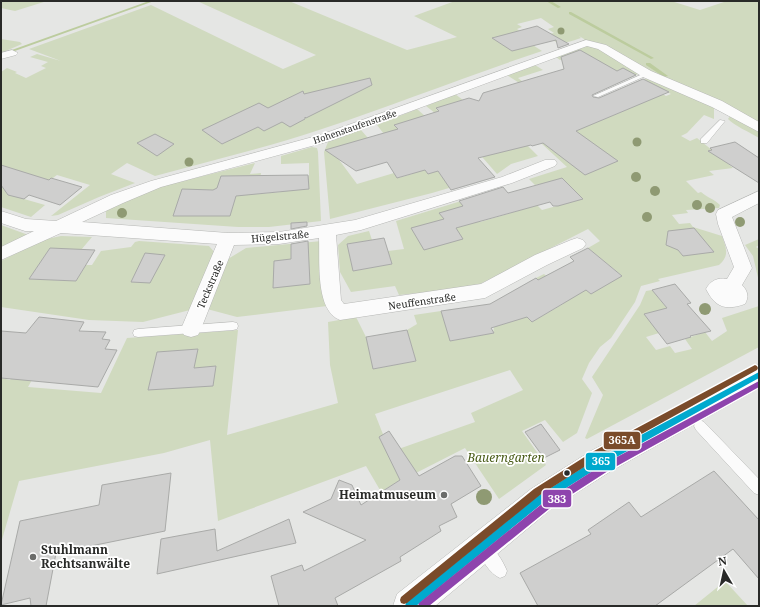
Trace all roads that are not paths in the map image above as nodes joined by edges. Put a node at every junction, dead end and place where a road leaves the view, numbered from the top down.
1 (12, 53) dead end
2 (1, 56) edge
3 (648, 74) junction
4 (596, 96) dead end
5 (723, 114) junction
6 (759, 128) edge
7 (704, 141) dead end
8 (759, 143) edge
9 (550, 163) dead end
10 (759, 196) edge
11 (1, 217) edge
12 (57, 227) junction
13 (327, 231) junction
14 (228, 239) junction
15 (577, 244) dead end
16 (1, 254) edge
17 (731, 287) dead end
18 (233, 326) dead end
19 (191, 329) junction
20 (138, 333) dead end
21 (759, 375) edge
22 (700, 426) dead end
23 (759, 488) edge
24 (409, 606) edge

1 - 2 street
3 - 4 lane
3 - 5 street, Hohenstaufenstraße
3 - 12 street, Hohenstaufenstraße
5 - 6 street, Hohenstaufenstraße
5 - 7 lane
5 - 8 street
9 - 13 street, Hügelstraße
10 - 17 street
11 - 12 street, Hügelstraße
12 - 14 street, Hügelstraße
12 - 16 street, Hohenstaufenstraße
13 - 14 street, Hügelstraße
13 - 15 street, Neuffenstraße
14 - 19 street, Teckstraße
18 - 19 lane
19 - 20 lane
21 - 24 street
22 - 23 lane

